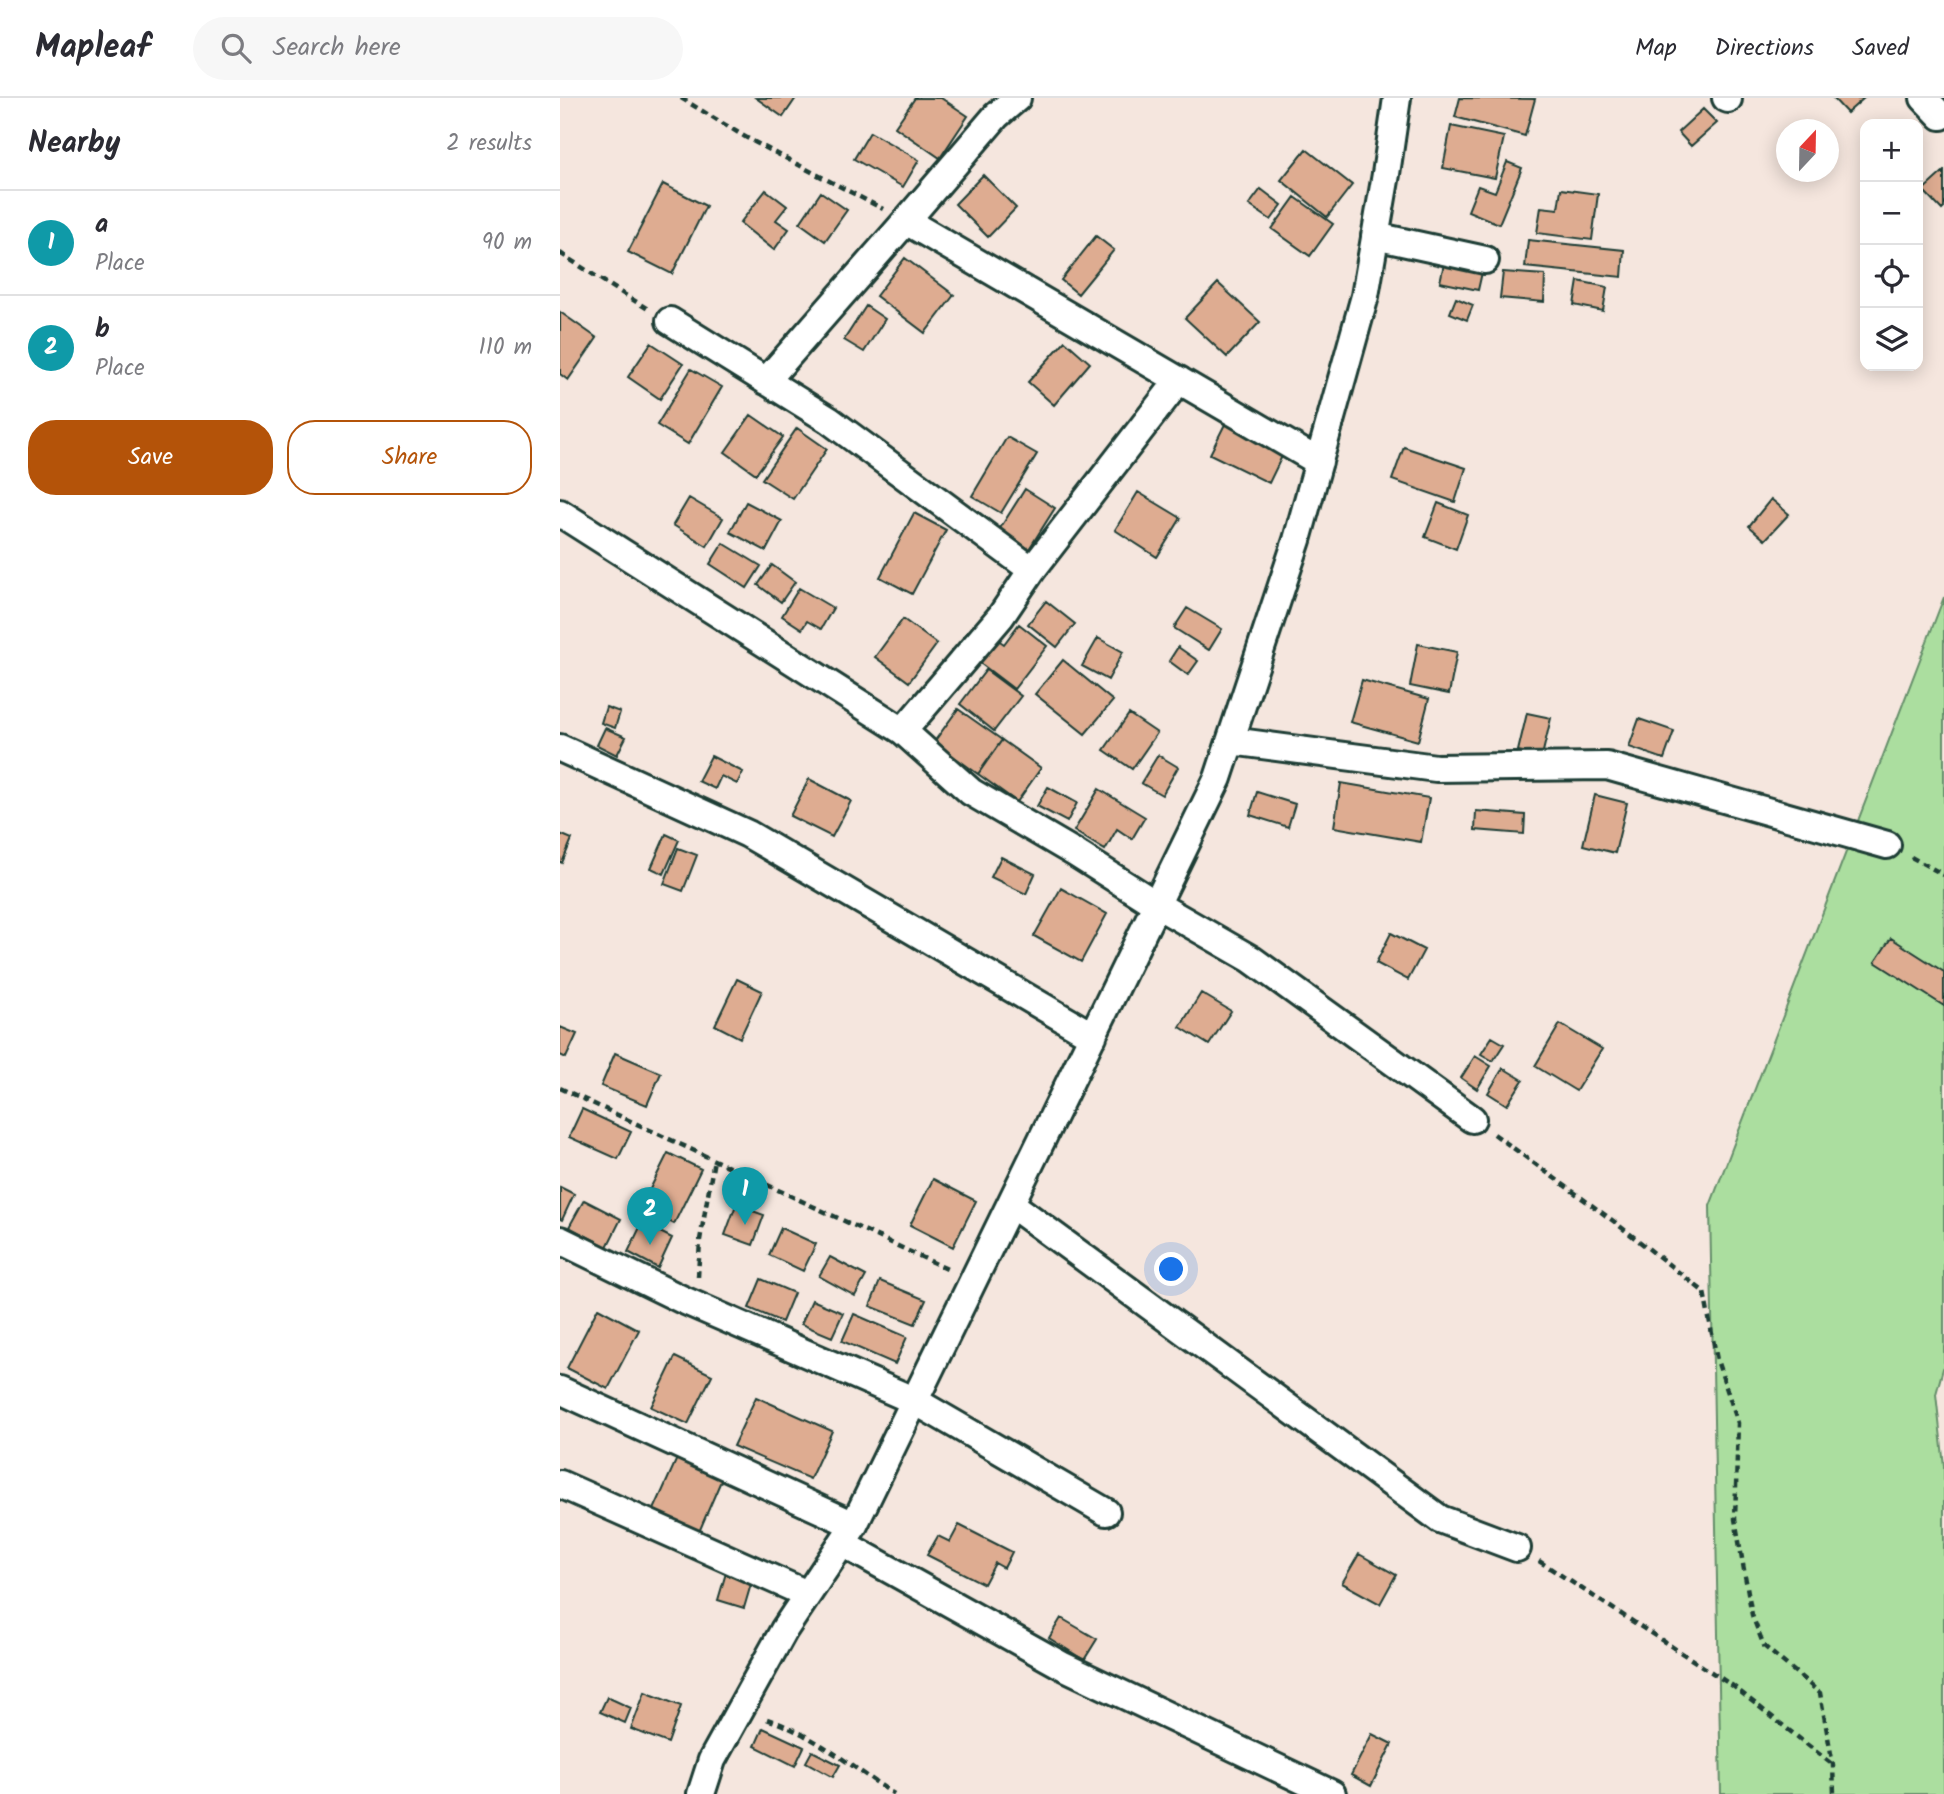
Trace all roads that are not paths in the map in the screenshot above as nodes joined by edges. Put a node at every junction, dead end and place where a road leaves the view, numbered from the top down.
1 (1017, 98) edge
2 (1397, 98) edge
3 (906, 221) junction
4 (1375, 236) junction
5 (1485, 260) dead end
6 (670, 321) road end
7 (1179, 380) junction
8 (766, 381) junction
9 (1319, 461) junction
10 (560, 513) edge
11 (1032, 570) junction
12 (903, 731) junction
13 (1231, 741) junction
14 (560, 748) edge
15 (1888, 845) road end
16 (1157, 905) junction
17 (1093, 1036) junction
18 (1472, 1119) road end
19 (1011, 1204) junction
20 (560, 1240) edge
21 (560, 1390) edge
22 (915, 1401) junction
23 (560, 1484) edge
24 (1106, 1512) dead end
25 (848, 1534) junction
26 (1517, 1548) road end
27 (807, 1594) junction
28 (701, 1794) edge
29 (1332, 1794) edge

1 - 3 street
2 - 4 street
3 - 7 street
3 - 8 street
4 - 5 street
4 - 9 street
6 - 8 street
7 - 9 street
7 - 11 street
8 - 11 street
9 - 13 street
10 - 12 street
11 - 12 street
12 - 16 street
13 - 15 street
13 - 16 street
14 - 17 street
16 - 17 street
16 - 18 street
17 - 19 street
19 - 22 street
19 - 26 street
20 - 22 street
21 - 25 street
22 - 24 street
22 - 25 street
23 - 27 street
25 - 27 street
25 - 29 street
27 - 28 street

